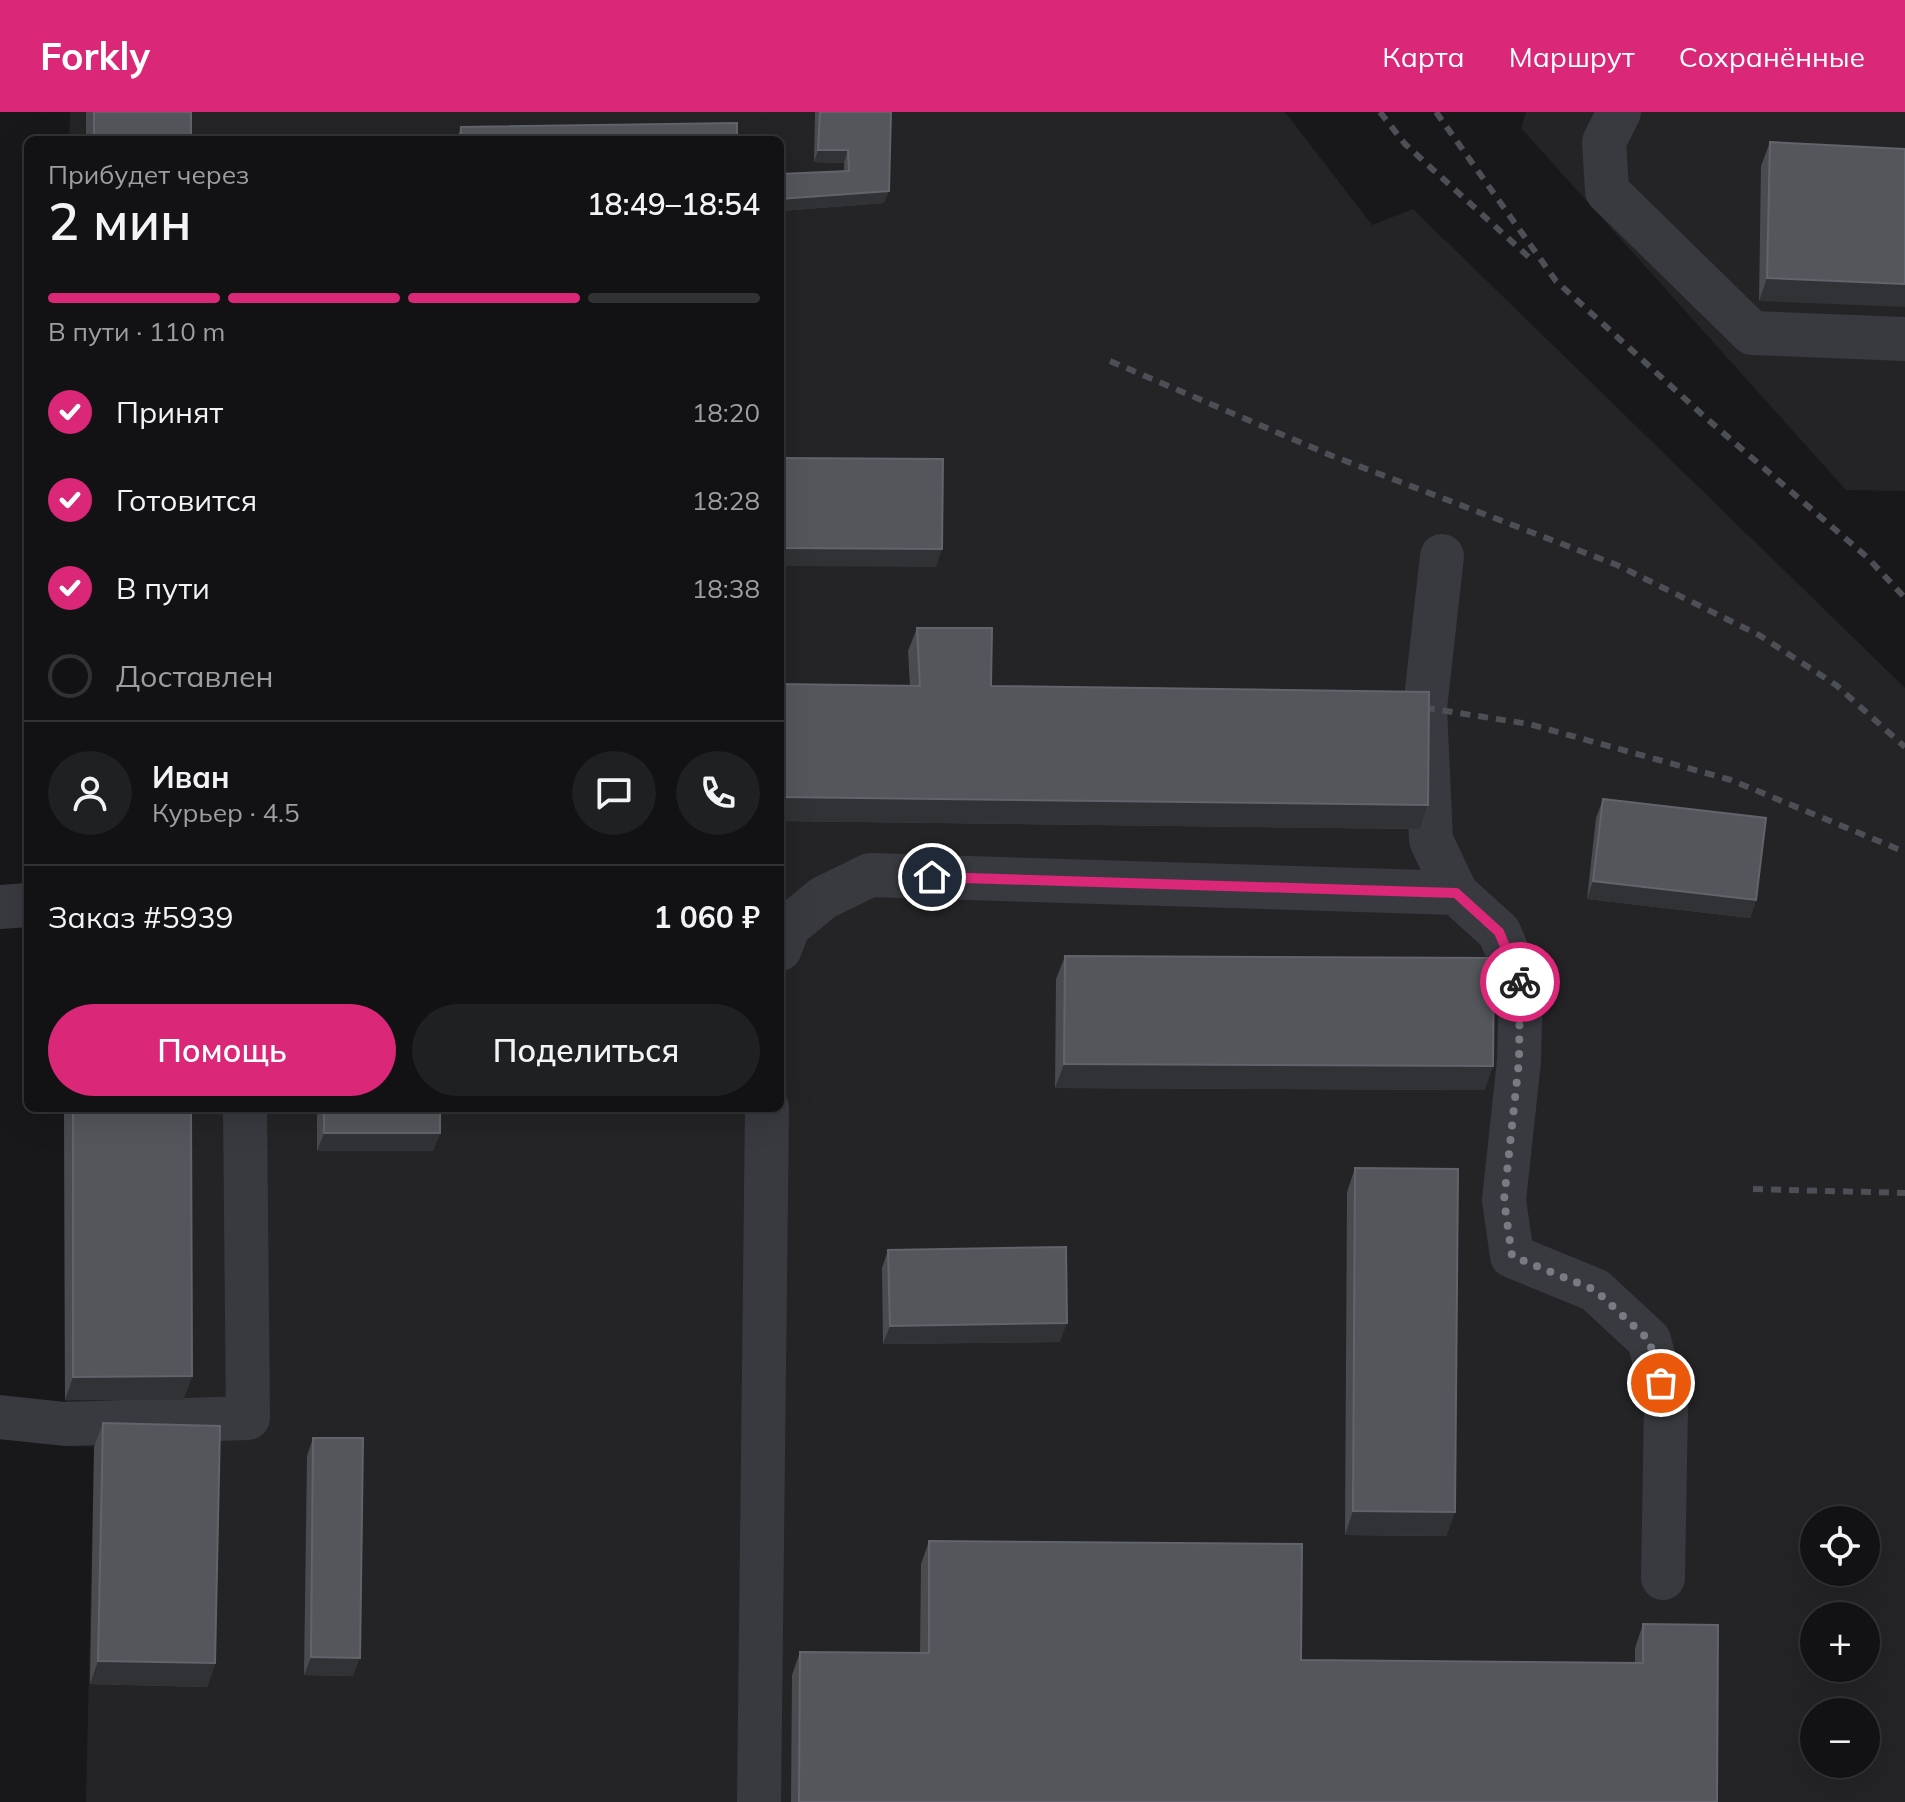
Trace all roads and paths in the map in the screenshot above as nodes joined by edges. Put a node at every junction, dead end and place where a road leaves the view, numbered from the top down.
1 (1619, 112) edge
2 (1905, 339) edge
3 (1442, 556) dead end
4 (1456, 893) junction
5 (24, 905) edge
6 (0, 907) edge
7 (784, 938) edge
8 (245, 1112) edge
9 (767, 1112) edge
10 (0, 1417) edge
11 (1663, 1578) dead end
12 (759, 1802) edge

1 - 2 lane
3 - 4 lane
4 - 7 lane
4 - 11 lane
5 - 6 lane
8 - 10 lane
9 - 12 lane

